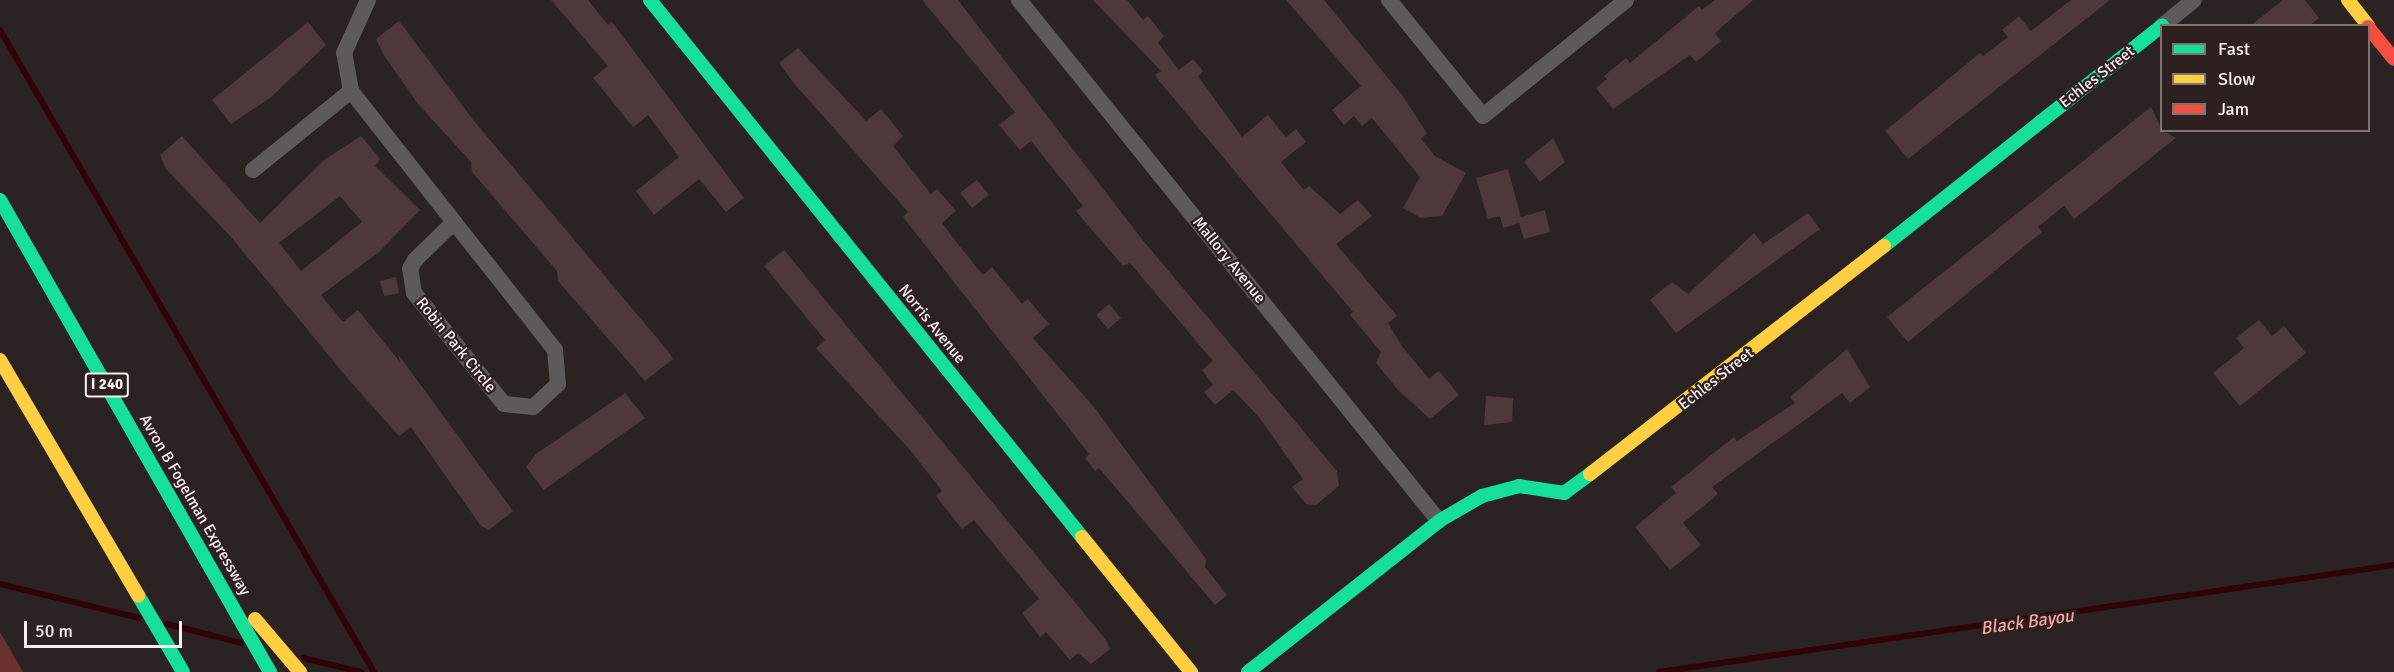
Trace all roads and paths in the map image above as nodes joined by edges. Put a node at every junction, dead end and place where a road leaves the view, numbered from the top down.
1 (368, 0) edge
2 (650, 0) edge
3 (1019, 0) edge
4 (1389, 0) edge
5 (1626, 0) edge
6 (2194, 0) edge
7 (2348, 0) edge
8 (2164, 24) edge
9 (2366, 24) edge
10 (2160, 28) edge
11 (2370, 29) edge
12 (2394, 59) edge
13 (351, 91) junction
14 (253, 170) dead end
15 (0, 200) edge
16 (454, 222) junction
17 (0, 360) edge
18 (1439, 521) junction
19 (214, 571) junction
20 (1190, 671) edge
21 (183, 672) edge
22 (270, 672) edge
23 (300, 672) edge
24 (1248, 672) edge

1 - 13 street, Robin Park Circle
2 - 20 main road, Norris Avenue
3 - 18 street, Mallory Avenue
4 - 5 street
6 - 8 street, Echles Street
7 - 9 main road
10 - 18 main road, Echles Street
11 - 12 main road
13 - 14 street
13 - 16 street, Robin Park Circle
15 - 19 main road, Avron B Fogelman Expressway / I 240
16 - 16 street, Robin Park Circle
17 - 21 main road
18 - 24 main road, Echles Street
19 - 22 main road, Avron B Fogelman Expressway / I 240
19 - 23 main road

